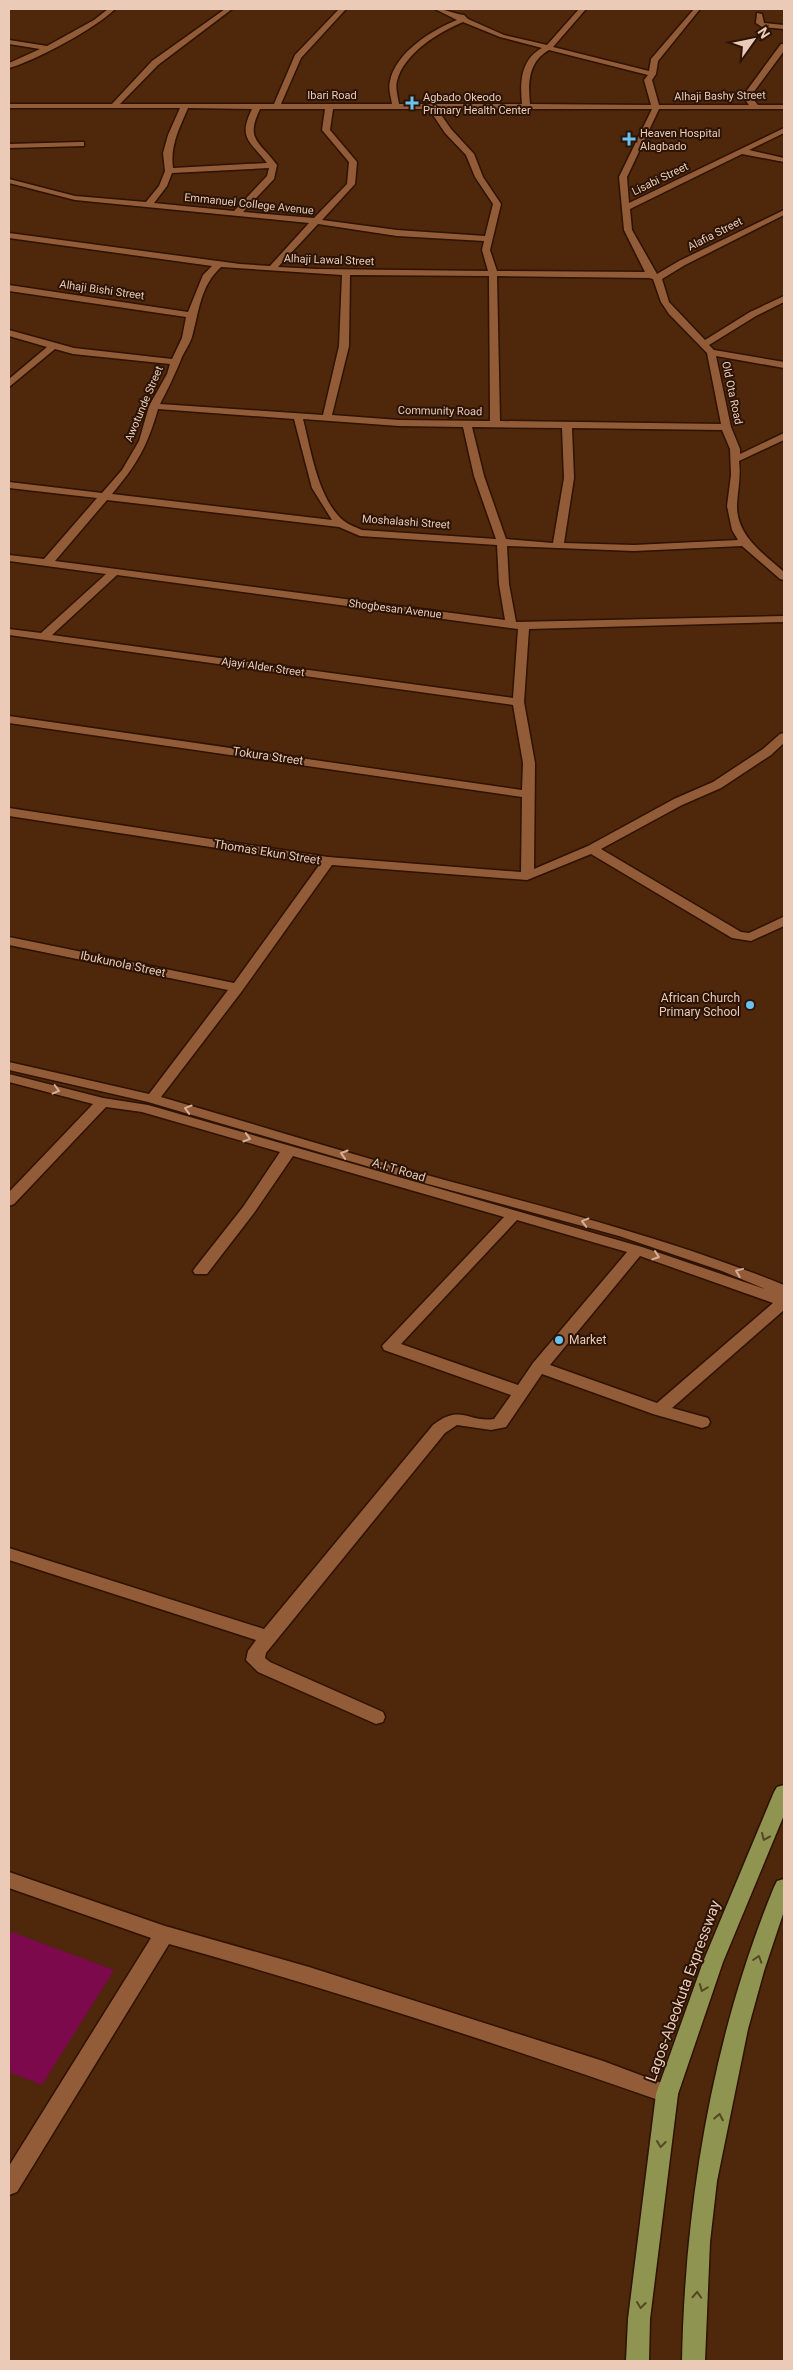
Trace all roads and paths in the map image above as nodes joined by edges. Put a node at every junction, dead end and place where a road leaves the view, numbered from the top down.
1 (112, 9) edge
2 (229, 9) edge
3 (343, 9) edge
4 (438, 9) edge
5 (457, 9) edge
6 (583, 9) edge
7 (697, 9) edge
8 (759, 14) dead end
9 (465, 19) junction
10 (784, 27) edge
11 (9, 42) edge
12 (784, 46) edge
13 (549, 47) junction
14 (48, 48) junction
15 (9, 66) edge
16 (652, 74) junction
17 (114, 106) junction
18 (185, 106) junction
19 (329, 106) junction
20 (396, 106) junction
21 (432, 106) junction
22 (526, 106) junction
23 (258, 107) junction
24 (276, 107) junction
25 (756, 107) junction
26 (784, 107) edge
27 (656, 108) junction
28 (9, 109) edge
29 (784, 130) edge
30 (81, 144) dead end
31 (9, 146) edge
32 (740, 151) junction
33 (784, 160) edge
34 (273, 165) junction
35 (169, 171) junction
36 (9, 181) edge
37 (149, 204) junction
38 (626, 208) junction
39 (784, 212) edge
40 (236, 214) junction
41 (774, 217) junction
42 (784, 219) edge
43 (314, 221) junction
44 (9, 235) edge
45 (488, 239) junction
46 (219, 264) junction
47 (272, 269) junction
48 (346, 273) junction
49 (493, 273) junction
50 (654, 276) junction
51 (9, 288) edge
52 (784, 299) edge
53 (192, 315) junction
54 (9, 333) edge
55 (53, 346) junction
56 (708, 348) junction
57 (784, 357) edge
58 (175, 362) junction
59 (774, 362) junction
60 (784, 365) edge
61 (9, 384) edge
62 (154, 406) junction
63 (298, 418) junction
64 (327, 418) junction
65 (467, 424) junction
66 (495, 424) junction
67 (567, 426) junction
68 (726, 426) junction
69 (784, 436) edge
70 (734, 460) junction
71 (9, 485) edge
72 (104, 498) junction
73 (341, 524) junction
74 (502, 542) junction
75 (744, 543) junction
76 (558, 546) junction
77 (9, 558) edge
78 (47, 562) junction
79 (113, 573) junction
80 (784, 577) edge
81 (784, 619) edge
82 (511, 623) junction
83 (524, 626) junction
84 (9, 632) edge
85 (44, 636) junction
86 (518, 702) junction
87 (9, 720) edge
88 (784, 737) edge
89 (528, 794) junction
90 (9, 812) edge
91 (592, 850) junction
92 (328, 861) junction
93 (527, 876) junction
94 (783, 921) edge
95 (9, 941) edge
96 (237, 988) junction
97 (9, 1066) edge
98 (9, 1078) edge
99 (152, 1099) junction
100 (103, 1102) junction
101 (226, 1126) junction
102 (289, 1150) junction
103 (9, 1201) edge
104 (514, 1215) junction
105 (636, 1250) junction
106 (201, 1271) dead end
107 (784, 1291) edge
108 (784, 1302) edge
109 (539, 1367) junction
110 (520, 1392) junction
111 (659, 1410) junction
112 (702, 1422) dead end
113 (9, 1554) edge
114 (267, 1637) junction
115 (376, 1717) dead end
116 (784, 1792) edge
117 (9, 1880) edge
118 (784, 1888) edge
119 (164, 1934) junction
120 (667, 2094) junction
121 (9, 2185) edge
122 (637, 2361) edge
123 (694, 2361) edge

1 - 14 street
2 - 17 street
3 - 24 street
4 - 9 street
5 - 9 street
6 - 13 street
7 - 16 street
8 - 10 street
9 - 13 street
9 - 20 street
11 - 14 street
12 - 25 street
13 - 16 street
13 - 22 street
14 - 15 street
16 - 27 street
17 - 18 street, Ibari Road
17 - 28 street, Ibari Road
18 - 23 street, Ibari Road
18 - 35 street
19 - 20 street, Ibari Road
19 - 24 street, Ibari Road
19 - 43 street
20 - 21 street, Ibari Road
21 - 22 street, Ibari Road
21 - 45 street
22 - 27 street, Ibari Road
23 - 24 street, Ibari Road
23 - 34 street
25 - 26 street, Alhaji Bashy Street
25 - 27 street, Alhaji Bashy Street
27 - 38 street
29 - 32 street, Lisabi Street
30 - 31 street
32 - 33 street
32 - 38 street, Lisabi Street
34 - 35 street
34 - 40 street
35 - 37 street
36 - 37 street, Emmanuel College Avenue
37 - 40 street, Emmanuel College Avenue
38 - 50 street
39 - 41 street, Alafia Street
40 - 43 street, Emmanuel College Avenue
41 - 42 street
41 - 50 street, Alafia Street
43 - 45 street, Emmanuel College Avenue
43 - 47 street
44 - 46 street, Alhaji Lawal Street
45 - 49 street
46 - 47 street, Alhaji Lawal Street
46 - 53 street, Awotunde Street
47 - 48 street, Alhaji Lawal Street
48 - 49 street, Alhaji Lawal Street
48 - 64 street
49 - 50 street, Alhaji Lawal Street
49 - 66 street
50 - 56 street
51 - 53 street, Alhaji Bishi Street
52 - 56 street
53 - 58 street, Awotunde Street
54 - 55 street
55 - 58 street
55 - 61 street
56 - 59 street
56 - 68 street, Old Ota Road
57 - 59 street
58 - 62 street, Awotunde Street
59 - 60 street
62 - 63 street, Community Road
62 - 72 street, Awotunde Street
63 - 64 street, Community Road
63 - 73 street
64 - 65 street, Community Road
65 - 66 street, Community Road
65 - 74 street
66 - 67 street, Community Road
67 - 68 street, Community Road
67 - 76 street
68 - 70 street, Old Ota Road
69 - 70 street
70 - 75 street, Old Ota Road
71 - 72 street, Moshalashi Street
72 - 73 street, Moshalashi Street
72 - 78 street, Awotunde Street
73 - 74 street, Moshalashi Street
74 - 76 street, Moshalashi Street
74 - 82 street
75 - 76 street, Moshalashi Street
75 - 80 street, Old Ota Road
77 - 78 street, Shogbesan Avenue
78 - 79 street, Shogbesan Avenue
79 - 82 street, Shogbesan Avenue
79 - 85 street
81 - 83 street, Shogbesan Avenue
82 - 83 street, Shogbesan Avenue
83 - 86 street
84 - 85 street, Ajayi Alder Street
85 - 86 street, Ajayi Alder Street
86 - 89 street
87 - 89 street, Tokura Street
88 - 91 street
89 - 93 street
90 - 92 street, Thomas Ekun Street
91 - 93 street
91 - 94 street
92 - 93 street, Thomas Ekun Street
92 - 96 street
95 - 96 street, Ibukunola Street
96 - 99 street
97 - 99 street, A.I.T Road
98 -> 100 street, A.I.T Road
101 -> 99 street, A.I.T Road
100 - 101 street, A.I.T Road
100 - 103 street
101 -> 102 street, A.I.T Road
107 -> 101 street, A.I.T Road
102 - 104 street, A.I.T Road
102 - 106 street
104 - 105 street, A.I.T Road
104 - 110 street
105 -> 108 street, A.I.T Road
105 - 109 street
108 - 111 street
109 - 110 street
109 - 111 street
110 - 114 street
111 - 112 street
113 - 114 street
114 - 115 street
116 -> 120 highway, Lagos-Abeokuta Expressway
117 - 119 street
123 -> 118 highway
119 - 120 street
119 - 121 street
120 -> 122 highway, Lagos-Abeokuta Expressway

